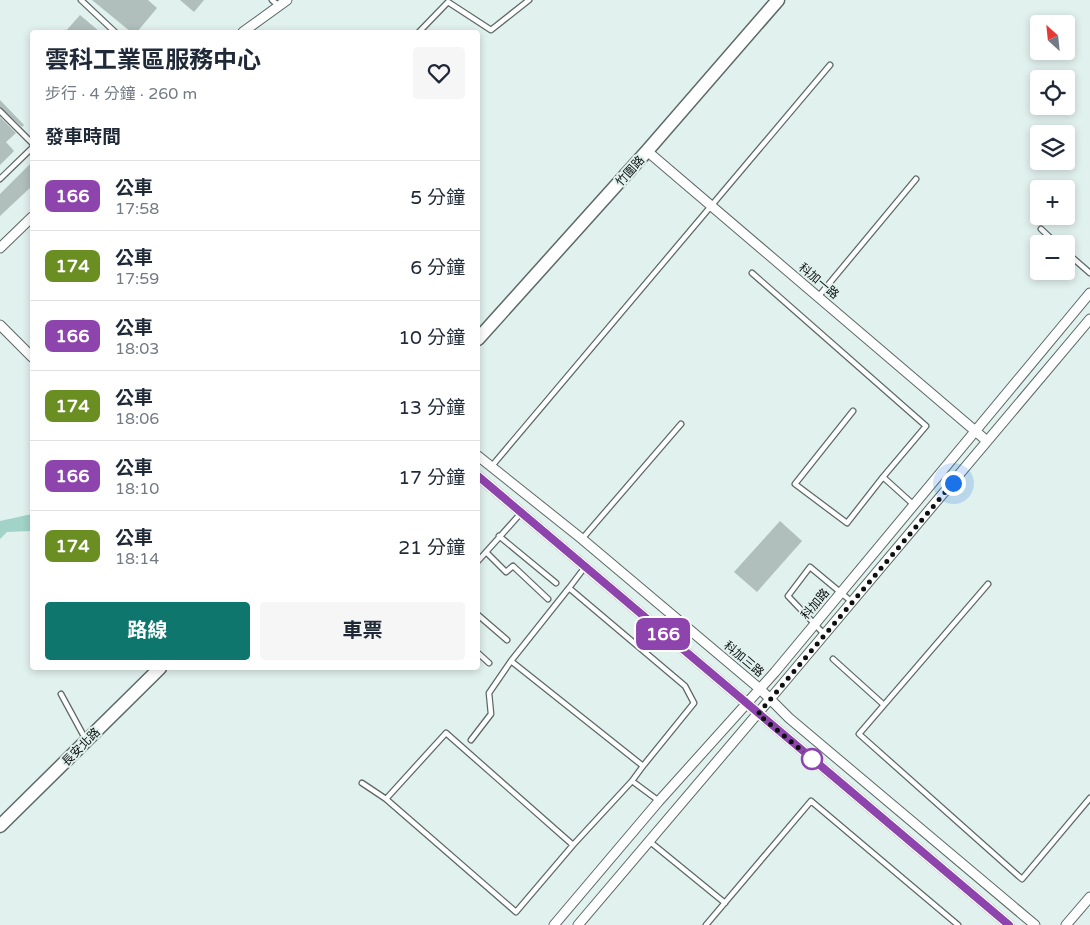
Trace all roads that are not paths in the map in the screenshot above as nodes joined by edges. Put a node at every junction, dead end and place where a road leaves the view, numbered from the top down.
1 (81, 0) edge
2 (287, 0) edge
3 (530, 0) edge
4 (778, 0) edge
5 (449, 1) edge
6 (276, 3) edge
7 (113, 30) edge
8 (245, 30) edge
9 (421, 30) edge
10 (830, 66) dead end
11 (0, 111) edge
12 (30, 141) edge
13 (30, 150) edge
14 (648, 152) junction
15 (0, 179) edge
16 (916, 180) dead end
17 (710, 206) junction
18 (30, 219) edge
19 (1042, 229) dead end
20 (1048, 235) edge
21 (0, 248) edge
22 (1075, 260) edge
23 (752, 273) dead end
24 (1090, 273) edge
25 (1090, 293) edge
26 (818, 297) junction
27 (1090, 319) edge
28 (0, 325) edge
29 (480, 336) edge
30 (30, 355) edge
31 (853, 410) dead end
32 (681, 424) dead end
33 (974, 430) junction
34 (987, 442) junction
35 (480, 458) edge
36 (491, 467) junction
37 (883, 477) junction
38 (480, 478) edge
39 (914, 505) junction
40 (520, 513) junction
41 (499, 536) junction
42 (582, 539) junction
43 (486, 552) junction
44 (480, 559) edge
45 (584, 567) junction
46 (556, 583) dead end
47 (988, 584) dead end
48 (569, 588) junction
49 (841, 593) junction
50 (548, 599) dead end
51 (852, 602) junction
52 (480, 617) edge
53 (815, 624) junction
54 (824, 634) junction
55 (507, 640) dead end
56 (480, 655) edge
57 (833, 659) dead end
58 (511, 661) junction
59 (489, 663) dead end
60 (158, 670) edge
61 (760, 689) junction
62 (62, 694) dead end
63 (770, 699) junction
64 (747, 704) junction
65 (884, 705) junction
66 (758, 714) junction
67 (471, 740) dead end
68 (86, 742) junction
69 (643, 766) junction
70 (632, 781) junction
71 (362, 783) dead end
72 (1090, 798) edge
73 (386, 799) junction
74 (659, 801) junction
75 (0, 826) edge
76 (649, 841) junction
77 (574, 844) junction
78 (1090, 897) edge
79 (725, 903) junction
80 (554, 925) edge
81 (578, 925) edge
82 (706, 925) edge
83 (958, 925) edge
84 (1009, 925) edge
85 (1035, 925) edge
86 (1066, 925) edge

1 - 7 lane
2 - 6 street
3 - 5 lane
4 - 14 street, 竹圍路
5 - 9 lane
6 - 8 street
10 - 17 lane
11 - 12 lane
13 - 15 lane
14 - 17 street, 科加一路
14 - 29 street, 竹圍路
16 - 26 lane
17 - 26 street, 科加一路
17 - 36 lane
18 - 21 street
19 - 20 lane
22 - 24 lane
23 - 37 lane
25 - 33 street, 科加路
26 - 33 street, 科加一路
27 - 34 street
28 - 30 street
31 - 37 lane
32 - 42 lane
33 - 34 street, 科加一路
33 - 39 street, 科加路
34 - 51 street
35 - 36 street, 科加三路
36 - 42 street, 科加三路
37 - 39 lane
38 - 40 street
39 - 49 street, 科加路
40 - 41 lane
40 - 45 street
41 - 43 lane
41 - 46 lane
42 - 61 street, 科加三路
43 - 44 lane
43 - 50 lane
45 - 48 lane
45 - 64 street
47 - 65 lane
48 - 58 lane
48 - 69 lane
49 - 51 lane
49 - 53 street, 科加路
49 - 53 lane
51 - 54 street
52 - 55 lane
53 - 54 lane
53 - 61 street, 科加路
54 - 63 street
56 - 59 lane
57 - 65 lane
58 - 67 lane
58 - 69 lane
60 - 68 street, 長安北路
61 - 63 street, 科加三路
61 - 64 street, 科加路
62 - 68 lane
63 - 66 street
63 - 85 street, 科加三路
64 - 66 street
64 - 74 street, 科加路
65 - 72 lane
66 - 76 street
66 - 84 street
68 - 75 street, 長安北路
69 - 70 lane
70 - 74 lane
70 - 77 lane
71 - 73 lane
73 - 77 lane
73 - 77 lane
74 - 80 street, 科加路
76 - 79 lane
76 - 81 street
78 - 86 street
79 - 82 lane
79 - 83 lane

